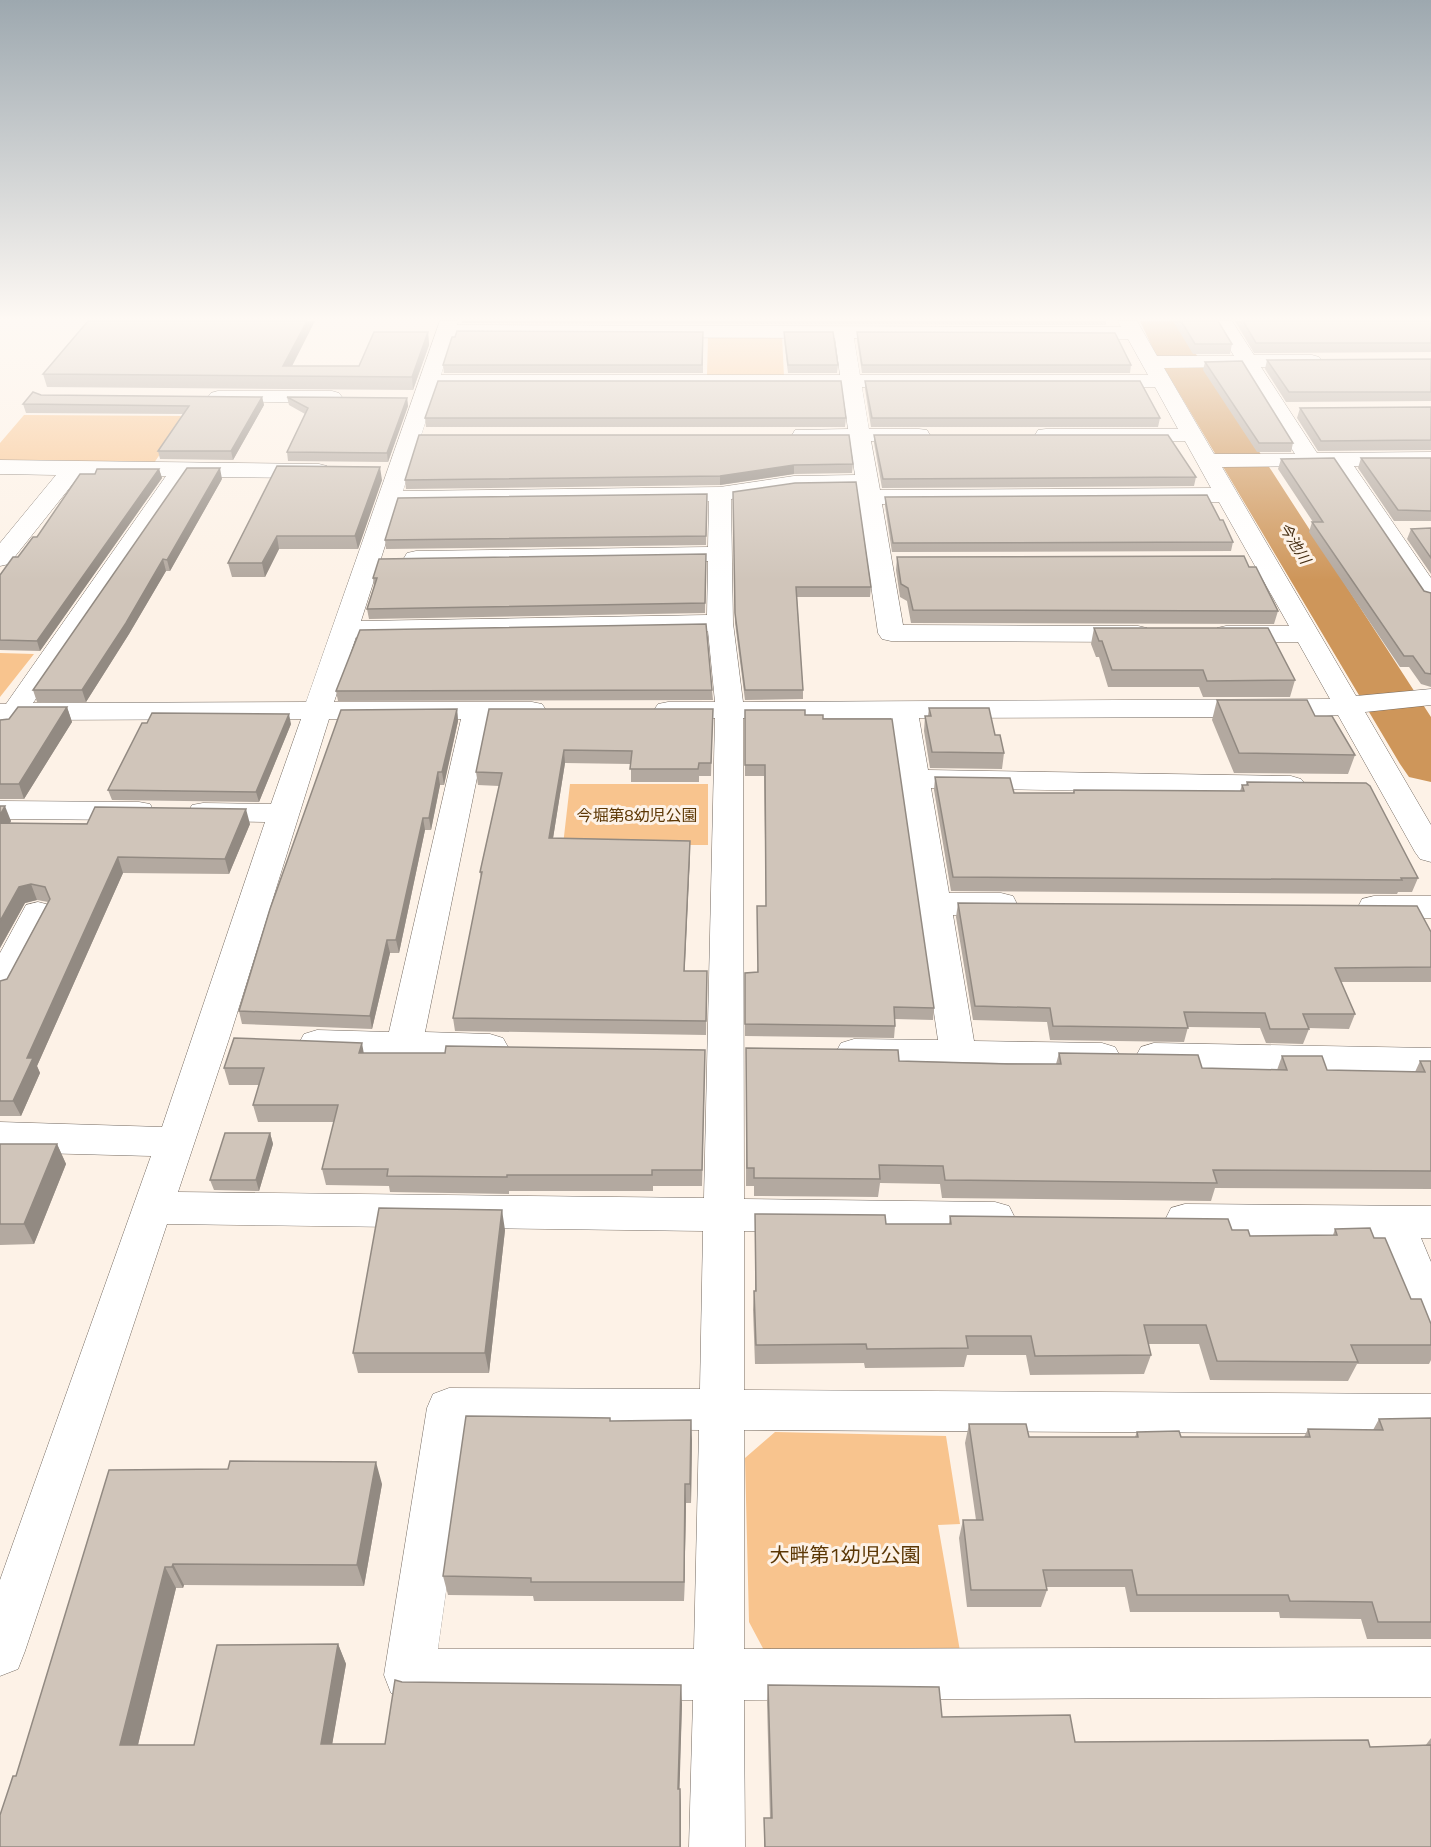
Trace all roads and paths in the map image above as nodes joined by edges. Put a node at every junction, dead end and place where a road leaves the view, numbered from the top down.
1 (420, 407) edge
2 (855, 407) edge
3 (1178, 407) edge
4 (1276, 407) edge
5 (1278, 410) junction
6 (1302, 410) edge
7 (788, 435) edge
8 (859, 435) junction
9 (943, 435) edge
10 (1027, 435) edge
11 (1191, 435) junction
12 (1431, 459) edge
13 (1310, 460) junction
14 (1339, 460) junction
15 (1206, 461) junction
16 (0, 467) edge
17 (73, 469) junction
18 (181, 471) junction
19 (340, 471) edge
20 (388, 480) junction
21 (868, 489) junction
22 (720, 494) junction
23 (1225, 495) junction
24 (720, 554) junction
25 (0, 558) edge
26 (369, 559) junction
27 (1233, 560) edge
28 (1263, 560) junction
29 (1431, 596) edge
30 (720, 623) junction
31 (345, 629) junction
32 (1159, 634) edge
33 (1206, 634) edge
34 (1305, 634) junction
35 (1420, 698) edge
36 (1356, 704) junction
37 (561, 710) edge
38 (645, 710) edge
39 (729, 710) junction
40 (904, 710) junction
41 (319, 711) junction
42 (477, 711) junction
43 (5, 719) edge
44 (915, 779) junction
45 (1320, 785) edge
46 (0, 810) edge
47 (283, 813) junction
48 (1431, 852) edge
49 (934, 904) junction
50 (1029, 905) edge
51 (1348, 906) edge
52 (1431, 907) edge
53 (38, 913) dead end
54 (0, 985) edge
55 (245, 1040) junction
56 (404, 1046) junction
57 (523, 1047) edge
58 (818, 1052) edge
59 (958, 1053) junction
60 (1431, 1060) edge
61 (0, 1137) edge
62 (175, 1142) junction
63 (151, 1208) junction
64 (724, 1215) junction
65 (1035, 1218) edge
66 (1155, 1219) edge
67 (1412, 1222) edge
68 (1431, 1312) edge
69 (722, 1410) junction
70 (1431, 1414) edge
71 (0, 1651) edge
72 (1431, 1672) edge
73 (719, 1674) junction
74 (717, 1847) edge

1 - 20 street
2 - 8 street
3 - 11 street
4 - 5 street
5 - 6 street
5 - 13 street
7 - 8 street
8 - 9 street
8 - 21 street
10 - 11 street
11 - 15 street
12 - 14 street
13 - 14 street
13 - 15 street
14 - 29 street
15 - 23 street
16 - 17 street
17 - 18 street
17 - 25 street
18 - 19 street
18 - 43 street
20 - 22 street
20 - 26 street
21 - 22 street
21 - 23 street
21 - 32 street
22 - 24 street
23 - 28 street
24 - 26 street
24 - 30 street
26 - 31 street
27 - 28 street
28 - 34 street
30 - 31 street
30 - 39 street
31 - 41 street
33 - 34 street
34 - 36 street
35 - 36 street
36 - 40 street
36 - 48 street
37 - 42 street
38 - 39 street
39 - 40 street
39 - 64 street
40 - 44 street
41 - 42 street
41 - 43 street
41 - 47 street
42 - 56 street
44 - 45 street
44 - 49 street
46 - 47 street
47 - 55 street
49 - 50 street
49 - 59 street
51 - 52 street
53 - 54 street
55 - 56 street
55 - 62 street
56 - 57 street
58 - 59 street
59 - 60 street
61 - 62 street
62 - 63 street
63 - 64 street
63 - 71 street
64 - 65 street
64 - 69 street
66 - 67 street
67 - 68 street
69 - 70 street
69 - 73 street
69 - 73 street
72 - 73 street
73 - 74 street

